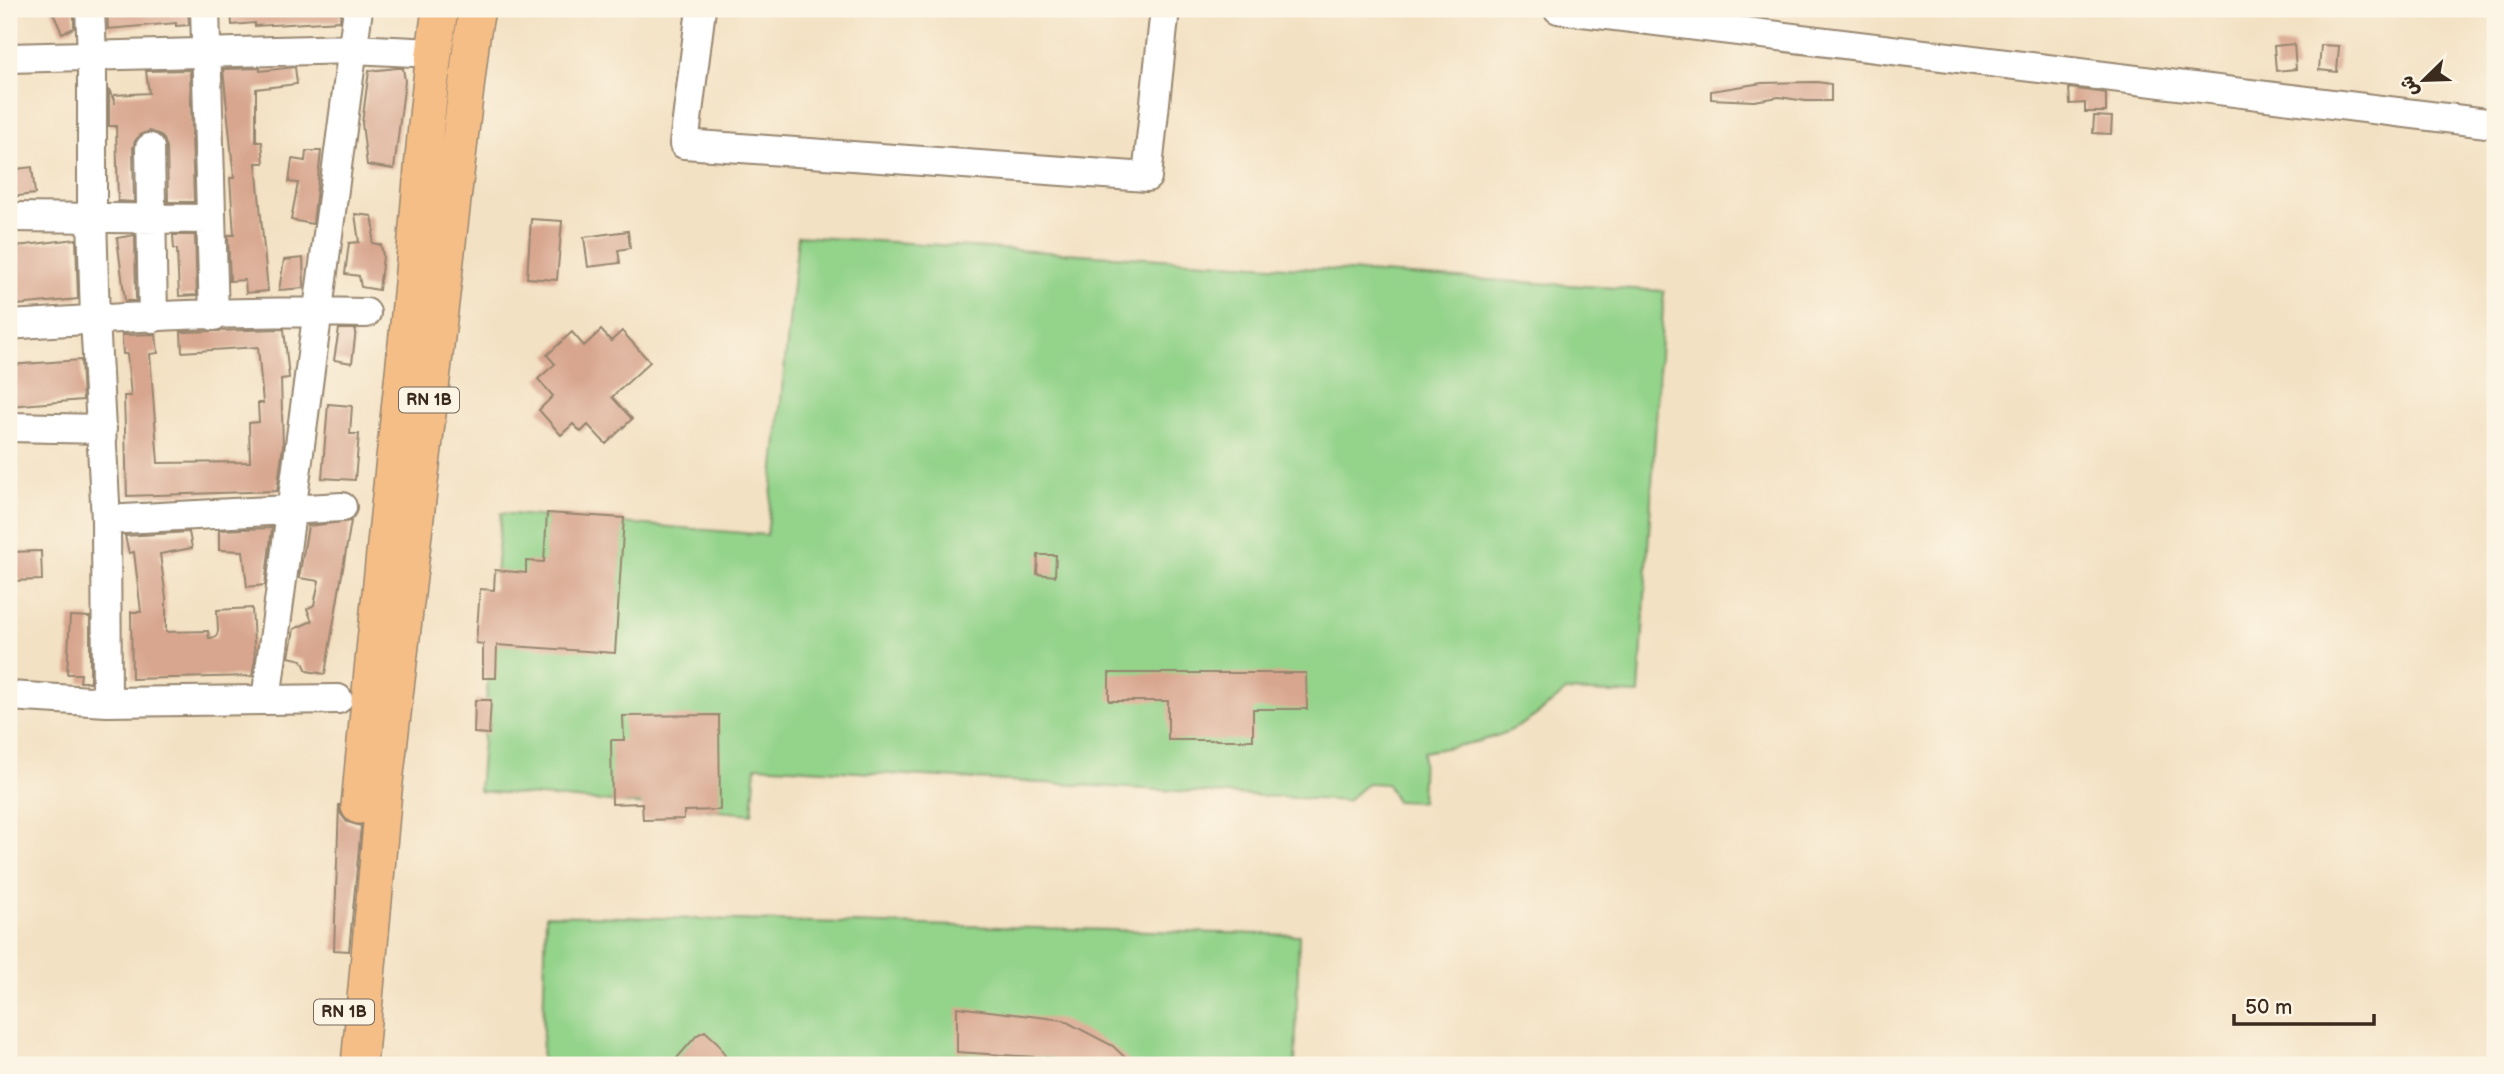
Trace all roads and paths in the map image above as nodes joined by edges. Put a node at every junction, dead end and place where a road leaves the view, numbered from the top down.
1 (90, 9) edge
2 (205, 9) edge
3 (358, 9) edge
4 (440, 9) edge
5 (477, 9) edge
6 (701, 9) edge
7 (1165, 9) edge
8 (1558, 9) edge
9 (353, 49) junction
10 (207, 53) junction
11 (433, 53) junction
12 (92, 56) junction
13 (9, 58) edge
14 (2495, 124) edge
15 (150, 148) dead end
16 (9, 217) edge
17 (92, 217) junction
18 (150, 218) junction
19 (210, 219) junction
20 (317, 312) junction
21 (366, 313) dead end
22 (214, 316) junction
23 (153, 318) junction
24 (95, 319) junction
25 (9, 325) edge
26 (9, 427) edge
27 (102, 429) junction
28 (342, 507) dead end
29 (290, 509) junction
30 (106, 520) junction
31 (9, 696) edge
32 (338, 699) dead end
33 (266, 700) junction
34 (107, 702) junction
35 (372, 790) junction
36 (357, 960) junction
37 (342, 1065) edge
38 (359, 1065) edge

1 - 12 street
2 - 10 street
3 - 9 street
4 - 11 main road, RN 1B
5 - 35 main road, RN 1B
6 - 7 street
8 - 14 street
9 - 10 street
9 - 11 street
9 - 20 street
10 - 12 street
10 - 19 street
11 - 35 main road, RN 1B
12 - 13 street
12 - 17 street
15 - 18 street
16 - 17 street
17 - 18 street
17 - 24 street
18 - 19 street
18 - 23 street
19 - 22 street
20 - 21 street
20 - 22 street
20 - 29 street
22 - 23 street
23 - 24 street
24 - 25 street
24 - 27 street
26 - 27 street
27 - 30 street
28 - 29 street
29 - 30 street
29 - 33 street
30 - 34 street
31 - 34 street
32 - 33 street
33 - 34 street
35 - 36 main road, RN 1B
36 - 37 main road, RN 1B
36 - 38 main road, RN 1B

